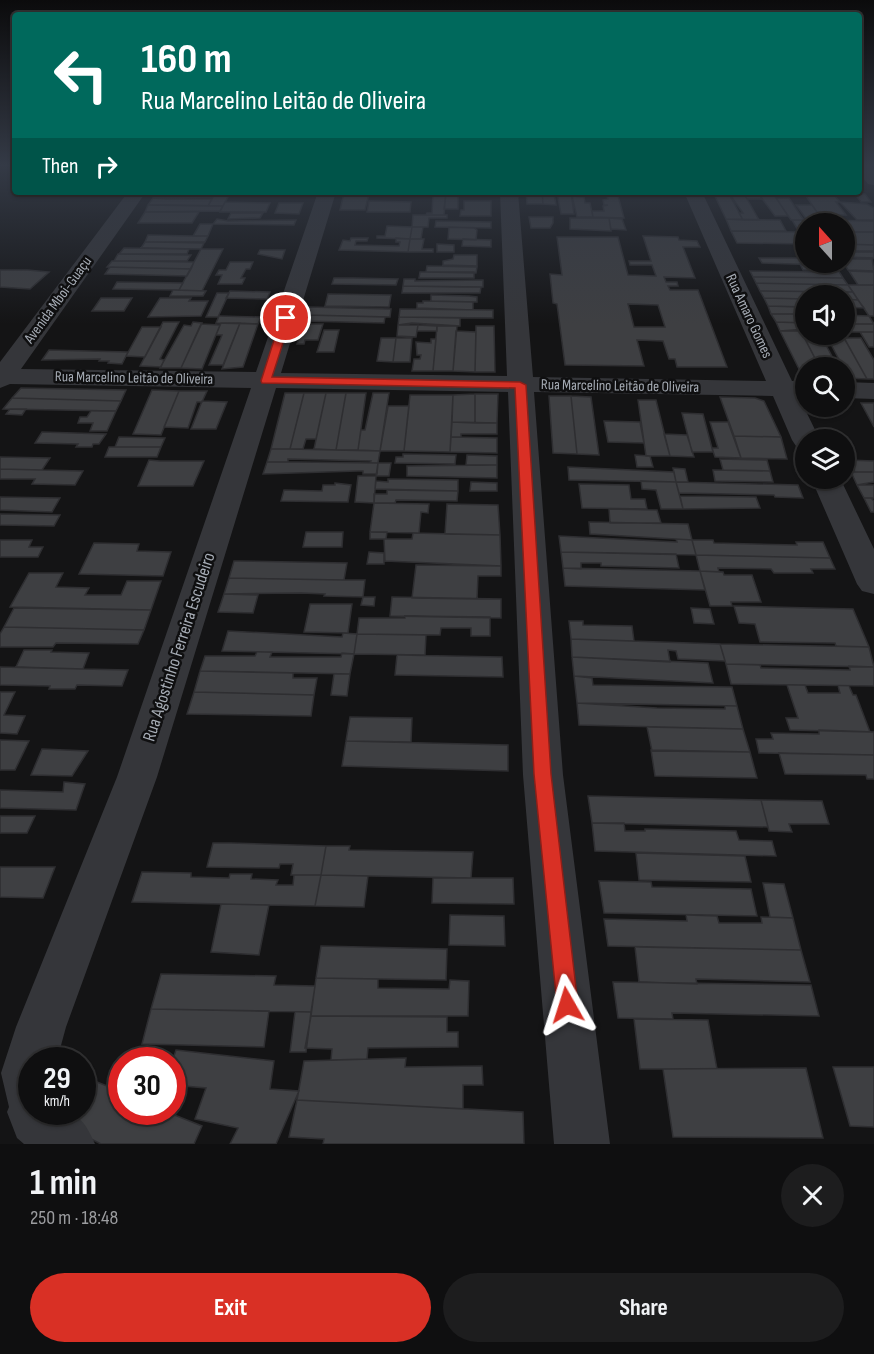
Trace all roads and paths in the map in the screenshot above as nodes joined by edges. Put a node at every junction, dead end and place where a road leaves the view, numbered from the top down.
1 (118, 217) edge
2 (319, 217) edge
3 (510, 217) edge
4 (706, 217) edge
5 (1, 378) edge
6 (266, 381) junction
7 (520, 385) junction
8 (794, 389) edge
9 (855, 390) edge
10 (874, 391) edge
11 (803, 429) edge
12 (830, 489) edge
13 (874, 584) edge
14 (35, 1047) edge
15 (582, 1144) edge

1 - 5 street, Avenida Mboi-Guaçu
2 - 6 street, Rua Agostinho Ferreira Escudeiro
3 - 7 street
4 - 8 street, Rua Amaro Gomes
5 - 6 street, Rua Marcelino Leitão de Oliveira
6 - 7 street, Rua Marcelino Leitão de Oliveira
6 - 14 street, Rua Agostinho Ferreira Escudeiro
7 - 8 street, Rua Marcelino Leitão de Oliveira
7 - 15 street
8 - 11 street, Rua Amaro Gomes
9 - 10 street
12 - 13 street

